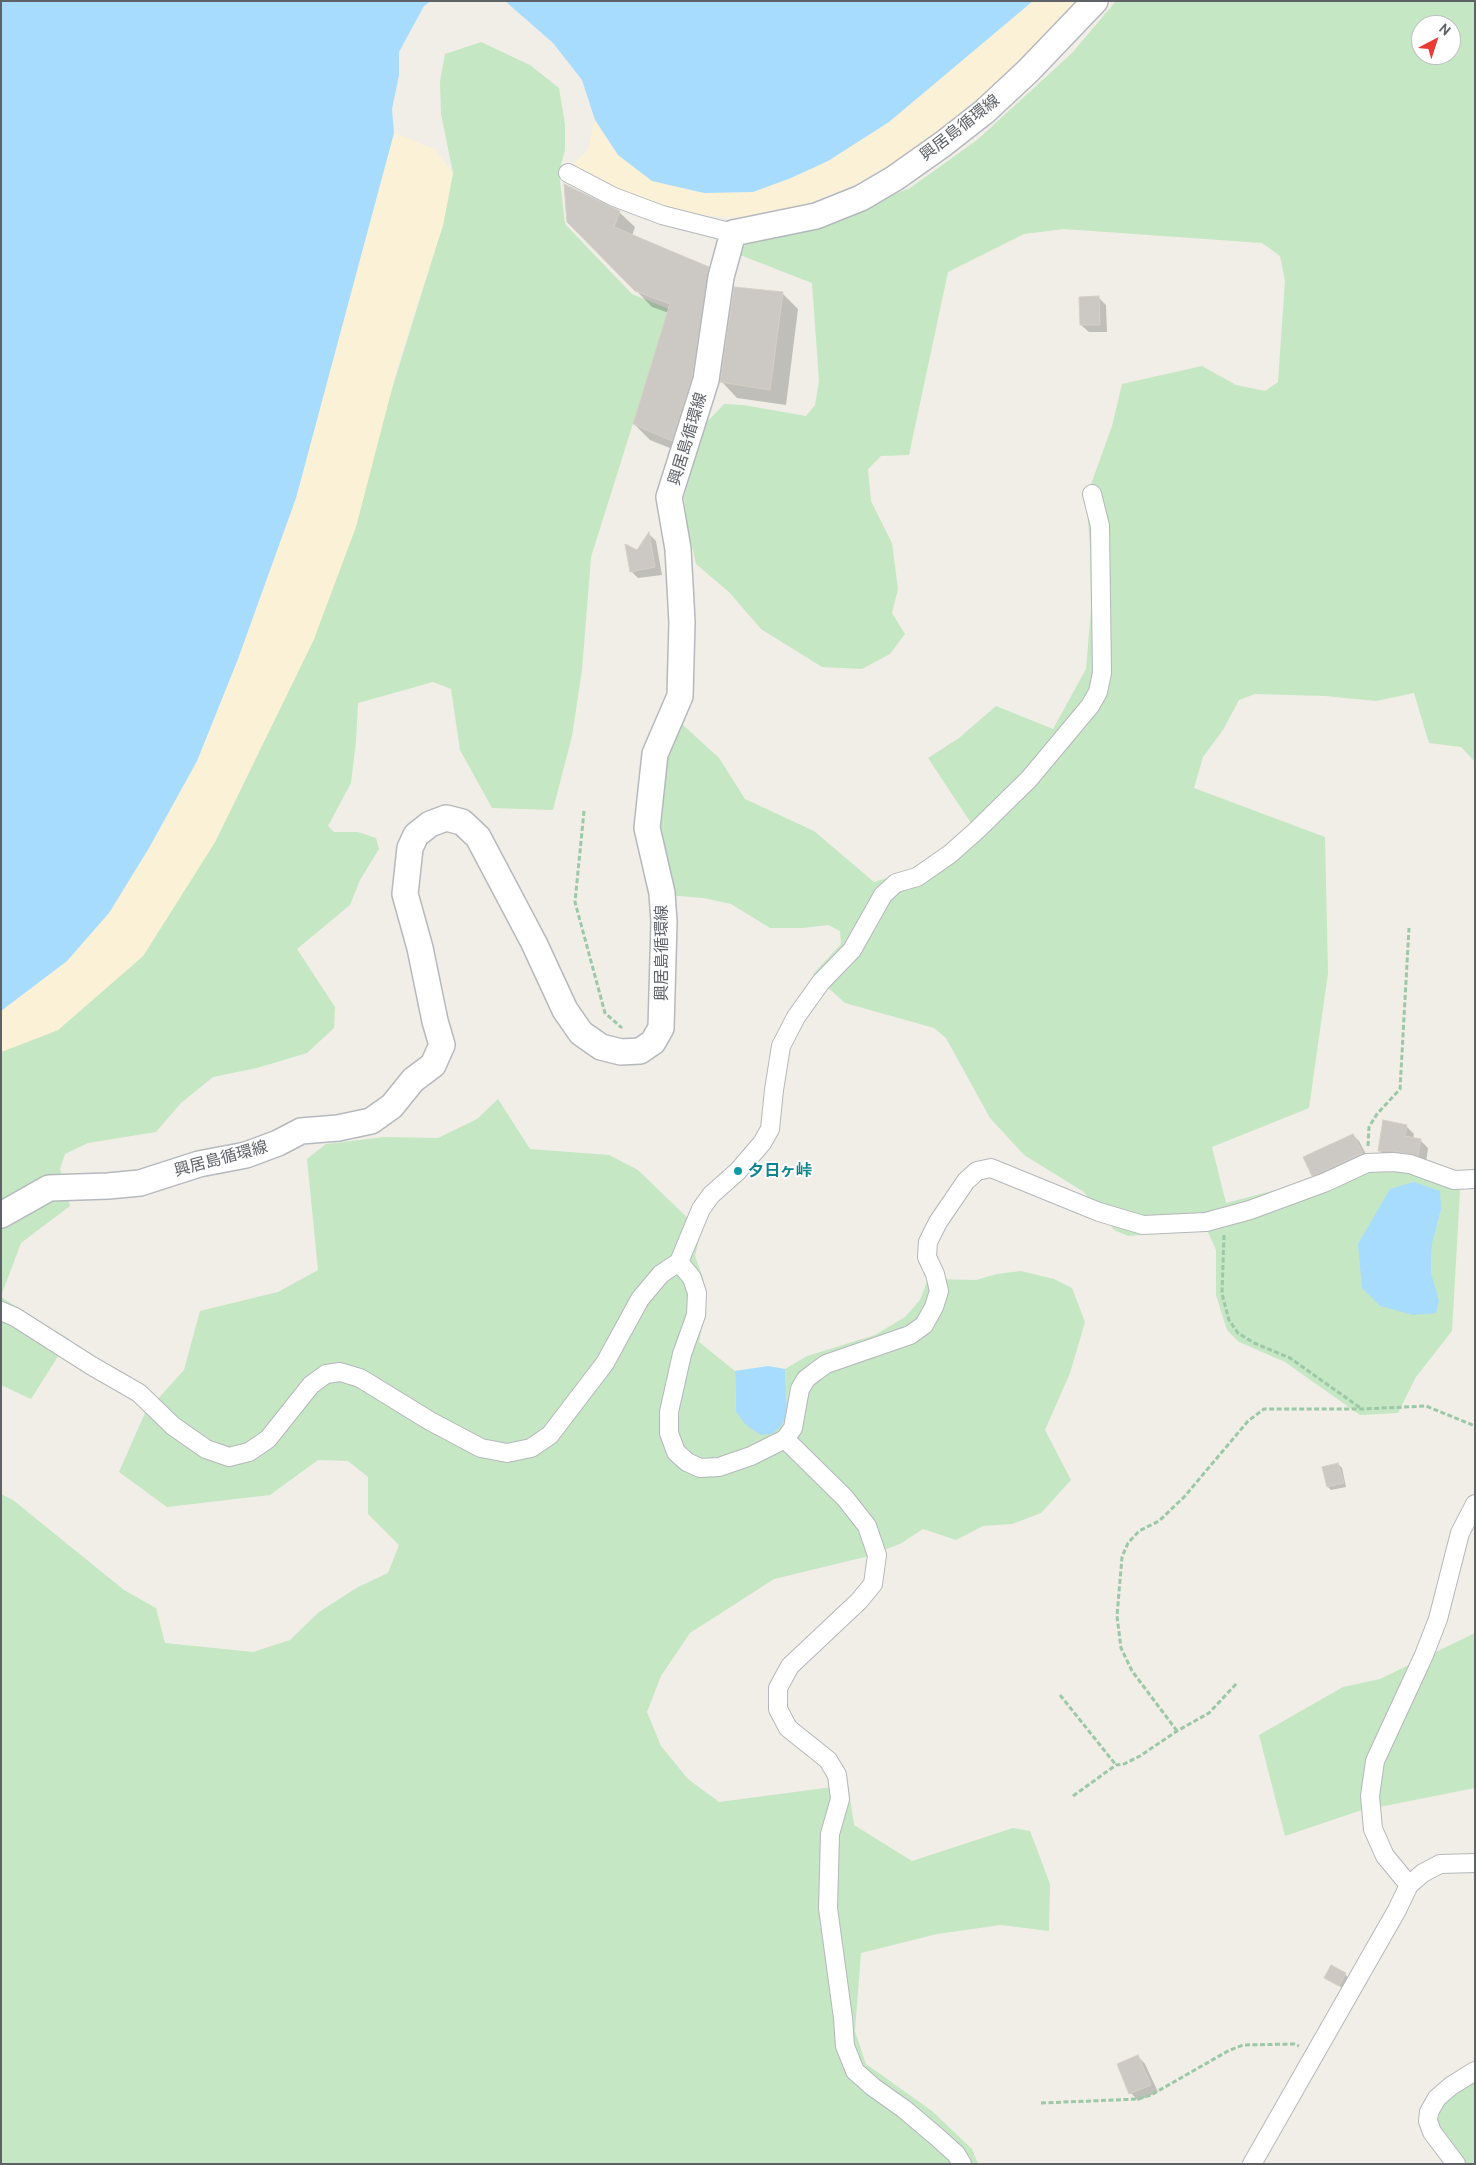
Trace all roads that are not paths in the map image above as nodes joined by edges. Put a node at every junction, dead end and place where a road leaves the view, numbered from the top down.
1 (1095, 1) edge
2 (568, 173) dead end
3 (733, 233) junction
4 (1092, 494) dead end
5 (1475, 1180) edge
6 (1, 1216) edge
7 (679, 1262) junction
8 (1, 1311) edge
9 (785, 1439) junction
10 (1475, 1504) edge
11 (1475, 1863) edge
12 (1409, 1885) junction
13 (1475, 2071) edge
14 (962, 2164) edge
15 (1252, 2164) edge
16 (1456, 2164) edge

1 - 3 main road, 興居島循環線
2 - 3 street
3 - 6 main road, 興居島循環線
4 - 7 street
5 - 9 street
7 - 8 street
7 - 9 street
9 - 14 street
10 - 12 street
11 - 12 street
12 - 15 street
13 - 16 street

